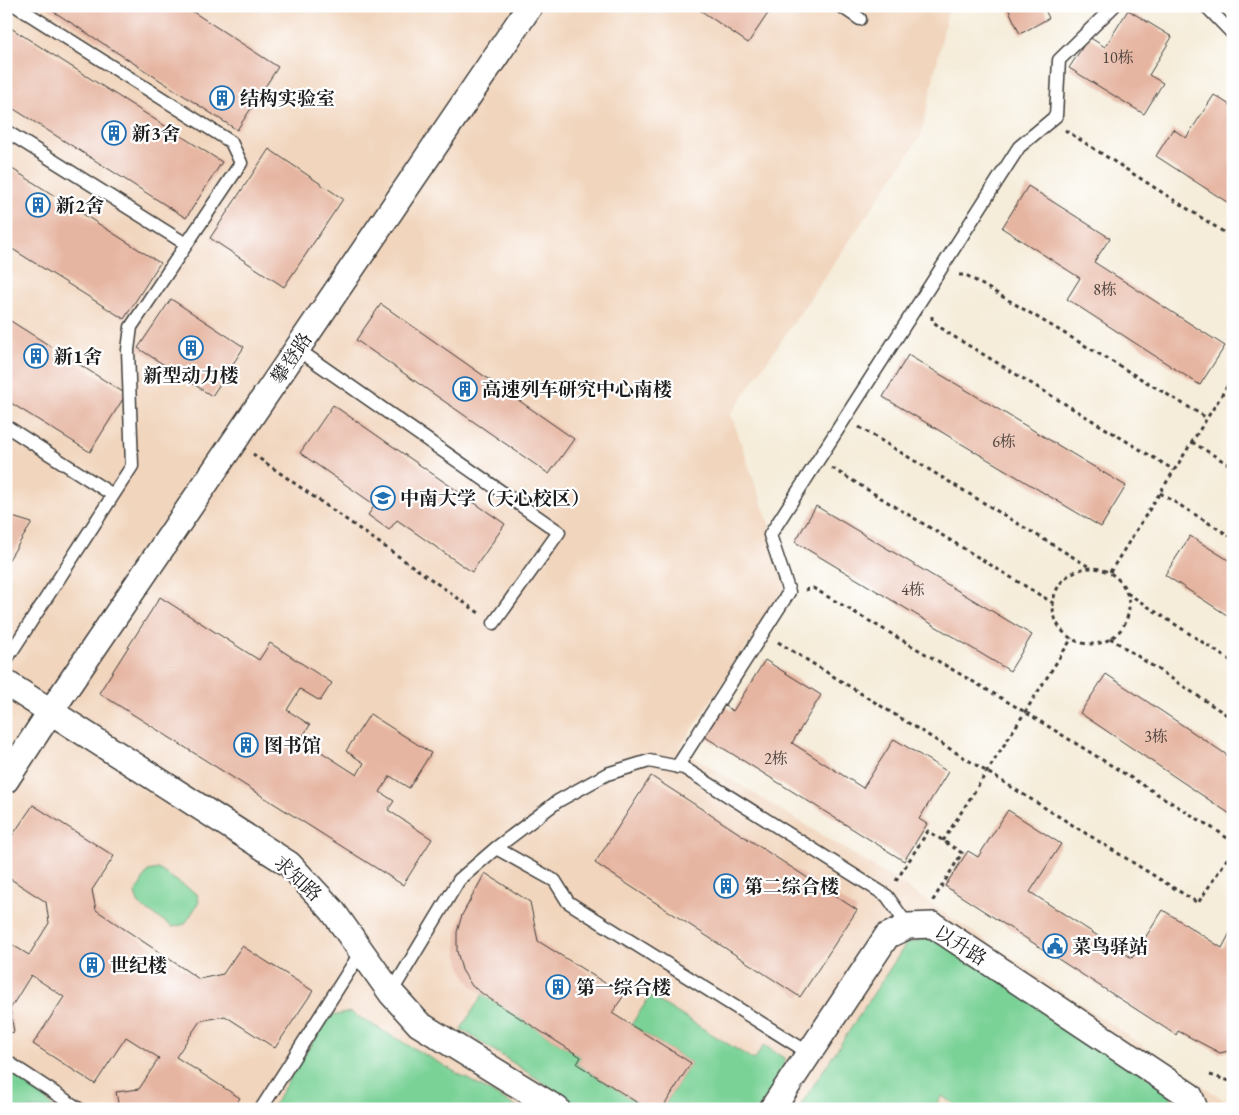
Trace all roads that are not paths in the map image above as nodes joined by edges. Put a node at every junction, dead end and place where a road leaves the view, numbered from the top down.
1 (16, 6) edge
2 (530, 6) edge
3 (841, 6) edge
4 (1114, 6) edge
5 (1206, 6) edge
6 (860, 19) dead end
7 (1233, 34) edge
8 (6, 132) edge
9 (186, 244) junction
10 (297, 350) junction
11 (6, 426) edge
12 (113, 495) junction
13 (494, 623) road end
14 (6, 660) edge
15 (6, 683) edge
16 (51, 711) junction
17 (677, 767) junction
18 (6, 780) edge
19 (496, 848) junction
20 (908, 926) junction
21 (361, 952) junction
22 (391, 993) junction
23 (809, 1053) junction
24 (6, 1061) edge
25 (79, 1109) edge
26 (261, 1109) edge
27 (556, 1109) edge
28 (772, 1109) edge
29 (1195, 1109) edge

1 - 9 lane
2 - 10 street, 攀登路
3 - 6 lane
4 - 17 lane
5 - 7 lane
8 - 9 lane
9 - 12 lane
10 - 13 lane
10 - 16 street, 攀登路
11 - 12 lane
12 - 14 lane
15 - 16 street, 求知路
16 - 18 street, 攀登路
16 - 21 street, 求知路
17 - 19 lane
17 - 20 lane
19 - 22 lane
19 - 23 lane
20 - 23 street, 以升路
20 - 29 street, 以升路
21 - 22 street, 求知路
21 - 26 lane
22 - 27 street, 求知路
23 - 28 street, 以升路
24 - 25 lane

